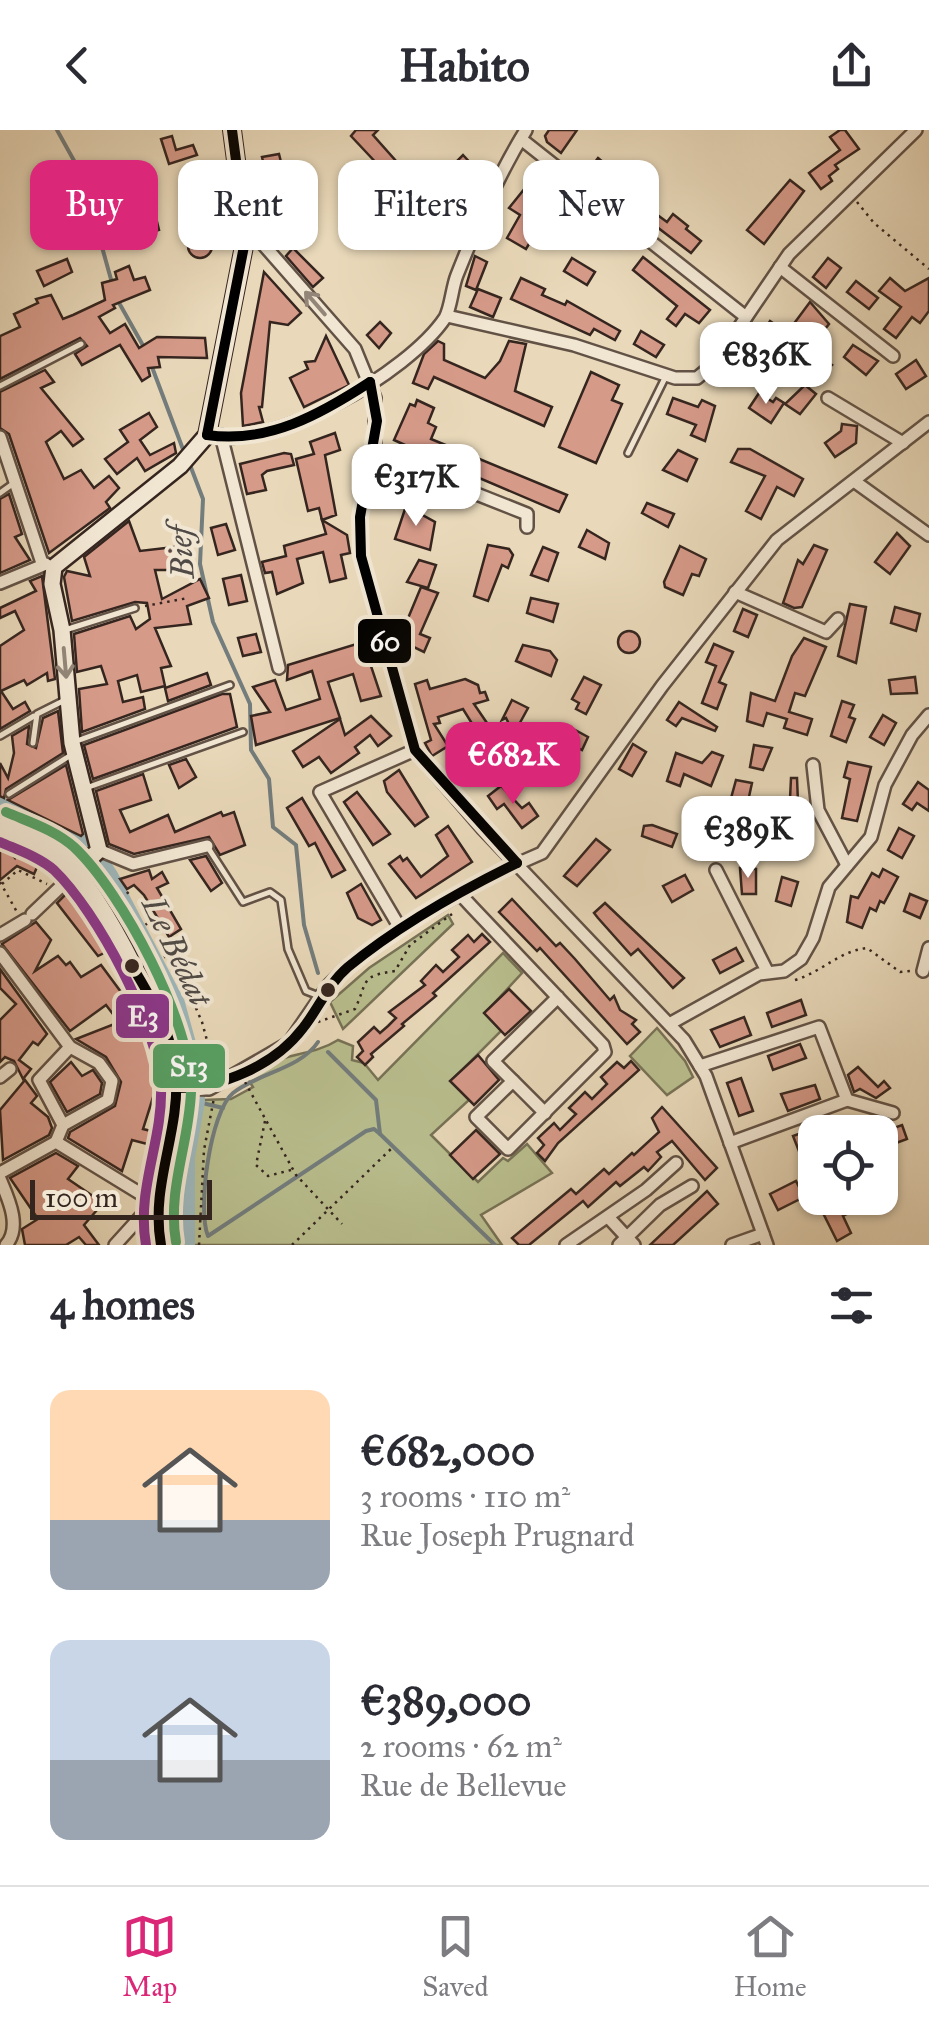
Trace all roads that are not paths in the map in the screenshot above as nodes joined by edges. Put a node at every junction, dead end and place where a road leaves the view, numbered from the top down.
1 (232, 130) edge
2 (916, 130) edge
3 (524, 134) edge
4 (236, 160) edge
5 (243, 250) edge
6 (269, 250) edge
7 (780, 267) junction
8 (447, 316) junction
9 (746, 317) junction
10 (81, 344) dead end
11 (893, 356) dead end
12 (666, 375) junction
13 (370, 382) junction
14 (0, 386) edge
15 (828, 398) dead end
16 (929, 422) edge
17 (209, 428) junction
18 (0, 437) edge
19 (224, 440) junction
20 (903, 443) junction
21 (373, 453) junction
22 (628, 453) dead end
23 (16, 481) junction
24 (854, 481) junction
25 (0, 493) edge
26 (526, 527) dead end
27 (929, 535) edge
28 (48, 565) junction
29 (0, 582) edge
30 (735, 592) junction
31 (136, 608) road end
32 (838, 619) dead end
33 (62, 630) junction
34 (279, 668) dead end
35 (230, 685) dead end
36 (68, 700) junction
37 (37, 714) junction
38 (929, 715) edge
39 (244, 732) dead end
40 (0, 736) edge
41 (32, 743) dead end
42 (73, 748) junction
43 (415, 750) junction
44 (813, 766) dead end
45 (83, 789) junction
46 (9, 794) dead end
47 (0, 826) edge
48 (207, 846) joint
49 (88, 861) junction
50 (518, 863) junction
51 (847, 864) junction
52 (716, 870) dead end
53 (460, 894) junction
54 (400, 928) junction
55 (0, 935) edge
56 (929, 948) edge
57 (0, 953) edge
58 (922, 970) road end
59 (767, 971) junction
60 (322, 996) junction
61 (558, 997) junction
62 (671, 1023) junction
63 (70, 1047) junction
64 (700, 1066) junction
65 (513, 1082) junction
66 (180, 1089) junction
67 (847, 1100) junction
68 (893, 1113) dead end
69 (545, 1114) junction
70 (64, 1124) junction
71 (56, 1142) junction
72 (730, 1143) junction
73 (676, 1162) dead end
74 (2, 1171) edge
75 (692, 1186) dead end
76 (154, 1202) junction
77 (608, 1217) junction
78 (765, 1239) edge
79 (627, 1243) edge
80 (6, 1245) edge
81 (115, 1245) edge
82 (160, 1245) edge
83 (566, 1245) edge
84 (732, 1245) edge

1 - 4 street
2 - 7 street
3 - 8 street
3 - 9 street
5 - 17 street
13 -> 6 street
7 - 9 street
7 - 11 street
8 - 12 street
8 - 13 street
9 - 12 street
10 - 14 lane
12 - 22 lane
13 - 19 street
13 - 21 street
15 - 20 street
16 - 20 street
17 - 19 street
17 - 28 street
18 - 23 street
19 - 34 street
20 - 24 street
21 - 26 street
21 - 43 street
23 - 25 lane
23 - 28 street
24 - 27 street
24 - 30 street
28 - 29 street
28 - 33 street
30 - 32 street
30 - 50 street
31 - 33 lane
33 -> 36 street
35 - 42 lane
36 - 37 lane
36 - 42 street
37 - 40 lane
37 - 41 lane
38 - 51 street
39 - 45 lane
42 - 45 street
42 - 46 lane
43 - 50 street
43 - 54 street
44 - 51 street
45 - 49 street
47 - 49 street
48 - 49 street
48 - 60 lane
49 - 55 street
49 - 66 street
50 - 53 street
50 - 62 street
51 - 59 street
52 - 59 street
53 - 54 street
53 - 61 street
54 - 60 street
56 - 58 street
57 - 63 street
59 - 62 street
60 - 66 street
61 - 65 street
61 - 69 street
62 - 64 street
63 - 70 street
63 - 70 street
64 - 67 street
64 - 72 street
65 - 69 street
65 - 69 street
66 - 76 street
67 - 68 street
67 - 72 street
70 - 71 street
71 - 74 street
71 - 76 street
72 - 78 street
73 - 77 street
74 - 80 street
75 - 79 street
76 - 81 street
76 - 82 street
77 - 79 street
77 - 83 street
78 - 84 street

